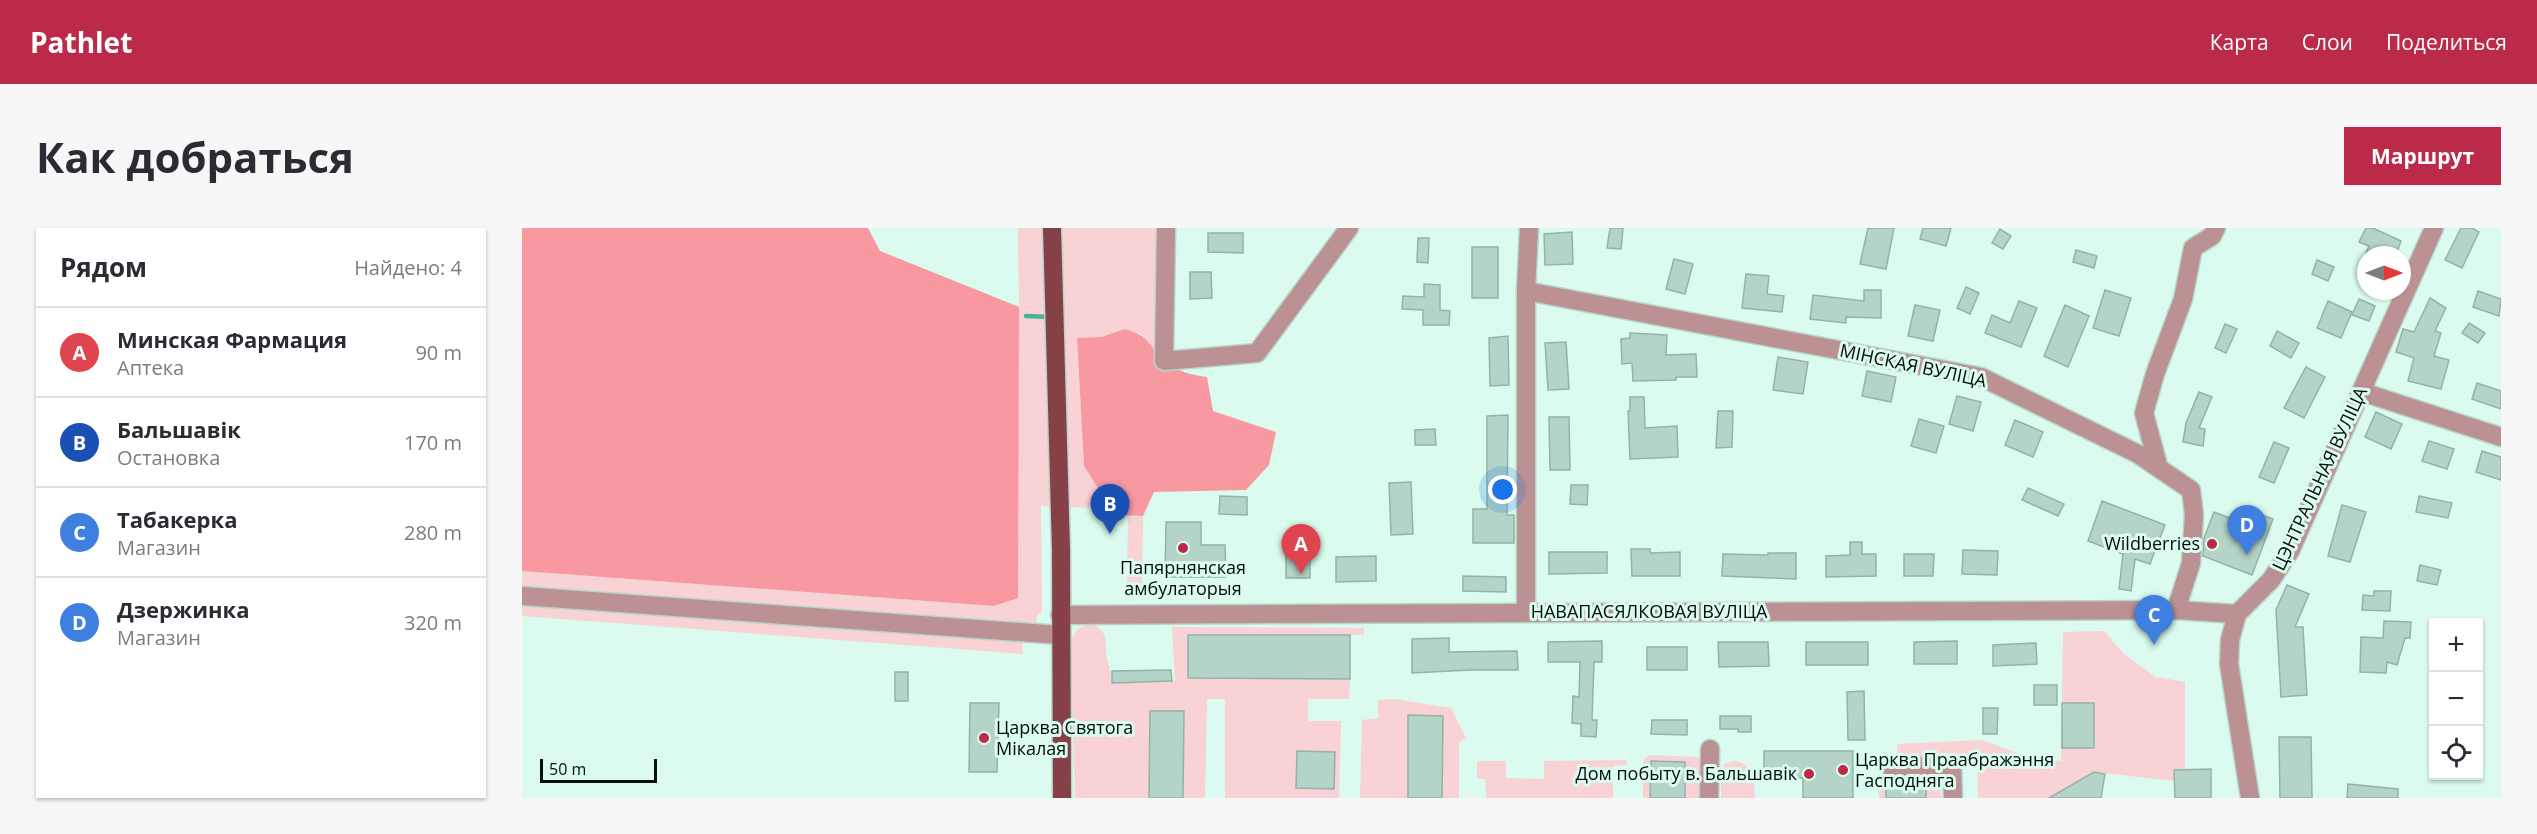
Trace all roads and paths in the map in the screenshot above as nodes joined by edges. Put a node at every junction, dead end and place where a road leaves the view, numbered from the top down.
1 (1052, 228) edge
2 (1166, 228) edge
3 (1349, 228) edge
4 (1529, 228) edge
5 (2216, 228) edge
6 (2434, 228) edge
7 (1526, 291) junction
8 (2362, 392) junction
9 (2501, 437) edge
10 (2158, 465) junction
11 (522, 596) edge
12 (2176, 610) junction
13 (1526, 612) junction
14 (2237, 614) junction
15 (1060, 615) junction
16 (1060, 635) junction
17 (1710, 749) dead end
18 (1890, 767) dead end
19 (1062, 798) edge
20 (1709, 798) edge
21 (1953, 798) edge
22 (2250, 798) edge

1 - 15 main road
2 - 3 street
4 - 7 street
5 - 10 street
6 - 8 street, ЦЭНТРАЛЬНАЯ ВУЛІЦА
7 - 10 street, МІНСКАЯ ВУЛІЦА
7 - 13 street
8 - 9 street
8 - 14 street, ЦЭНТРАЛЬНАЯ ВУЛІЦА
10 - 12 street, МІНСКАЯ ВУЛІЦА
11 - 16 street
12 - 13 street, НАВАПАСЯЛКОВАЯ ВУЛІЦА
12 - 14 street, НАВАПАСЯЛКОВАЯ ВУЛІЦА
13 - 15 street, НАВАПАСЯЛКОВАЯ ВУЛІЦА
14 - 22 street
15 - 16 main road
16 - 19 main road
17 - 20 street
18 - 21 street

